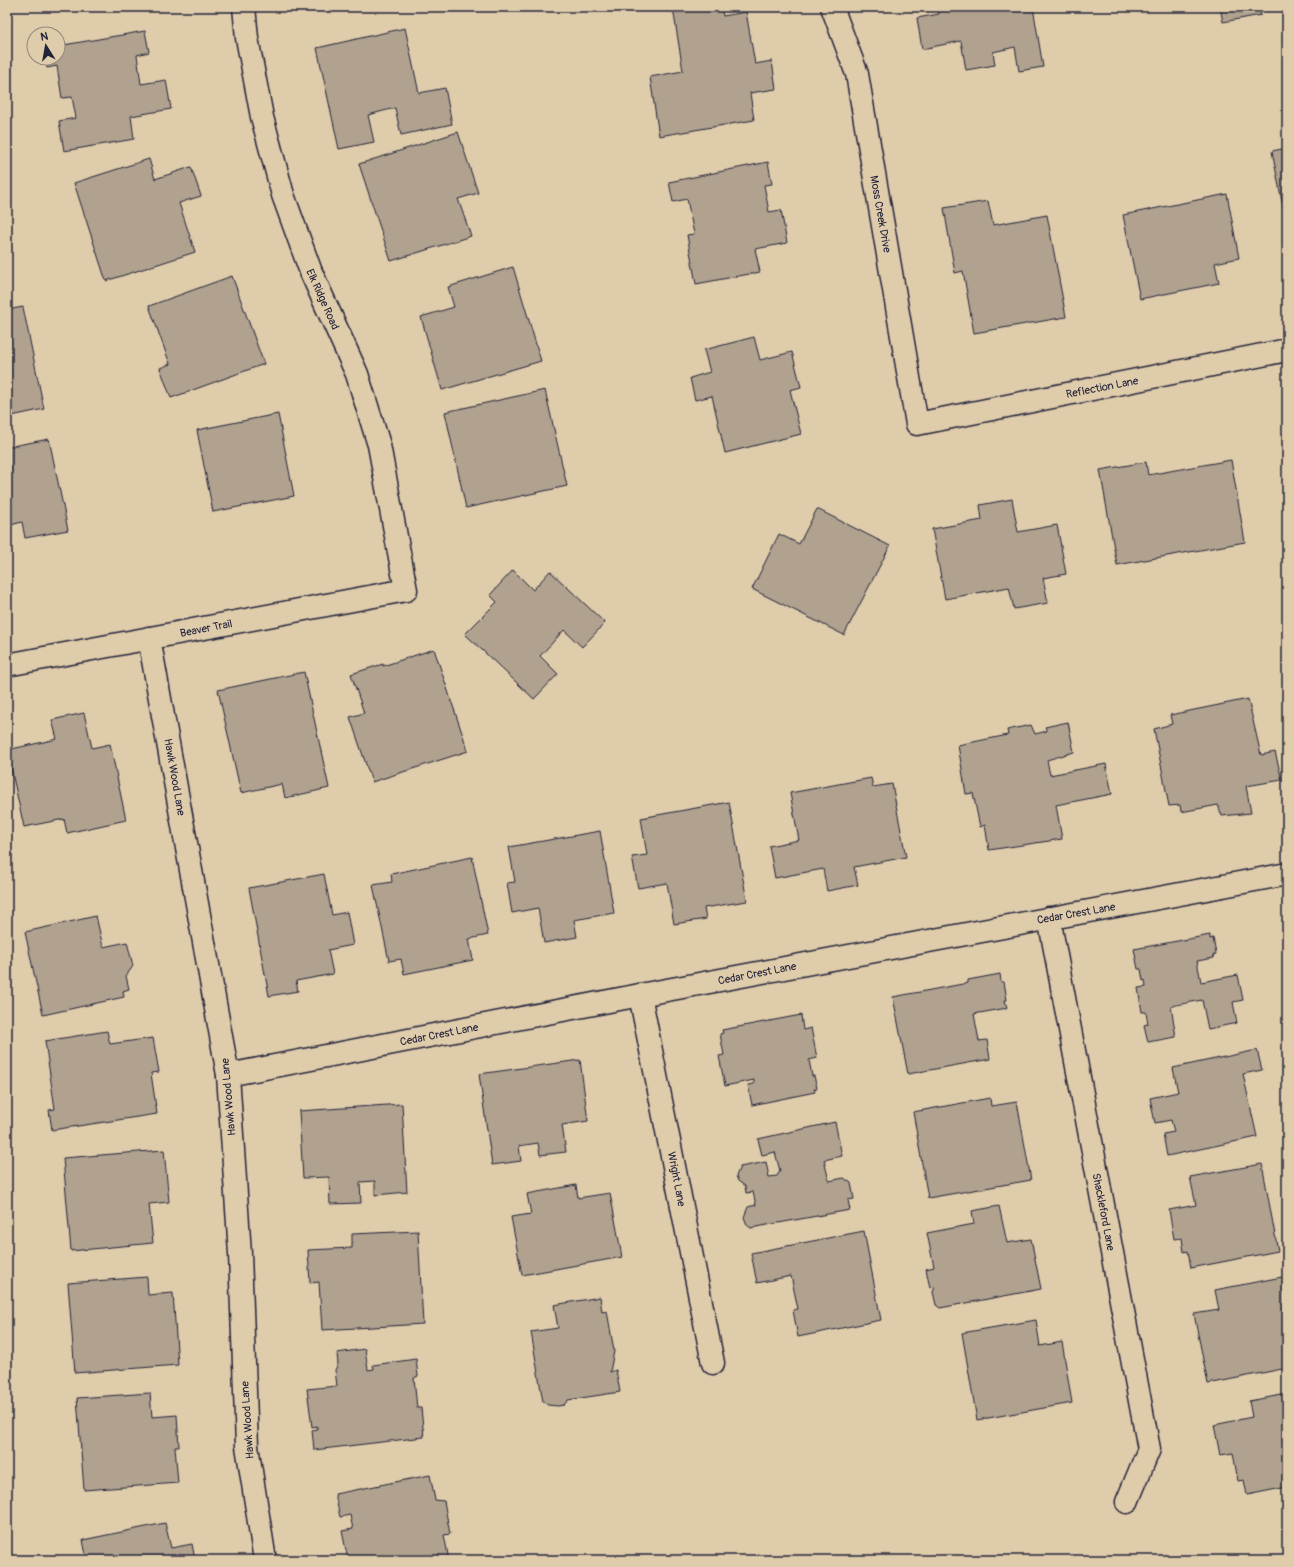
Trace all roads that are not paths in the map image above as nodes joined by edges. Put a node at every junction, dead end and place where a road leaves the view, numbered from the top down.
1 (244, 7) edge
2 (832, 7) edge
3 (1287, 350) edge
4 (917, 424) joint
5 (406, 590) joint
6 (149, 638) junction
7 (7, 665) edge
8 (1287, 874) edge
9 (1049, 918) junction
10 (640, 995) junction
11 (228, 1075) junction
12 (713, 1363) dead end
13 (1127, 1502) dead end
14 (266, 1560) edge

1 - 5 street, Elk Ridge Road
2 - 4 street, Moss Creek Drive
3 - 4 street, Reflection Lane
5 - 6 street, Beaver Trail
6 - 7 street, Beaver Trail
6 - 11 street, Hawk Wood Lane
8 - 9 street, Cedar Crest Lane
9 - 10 street, Cedar Crest Lane
9 - 13 street, Shackleford Lane
10 - 11 street, Cedar Crest Lane
10 - 12 street, Wright Lane
11 - 14 street, Hawk Wood Lane

